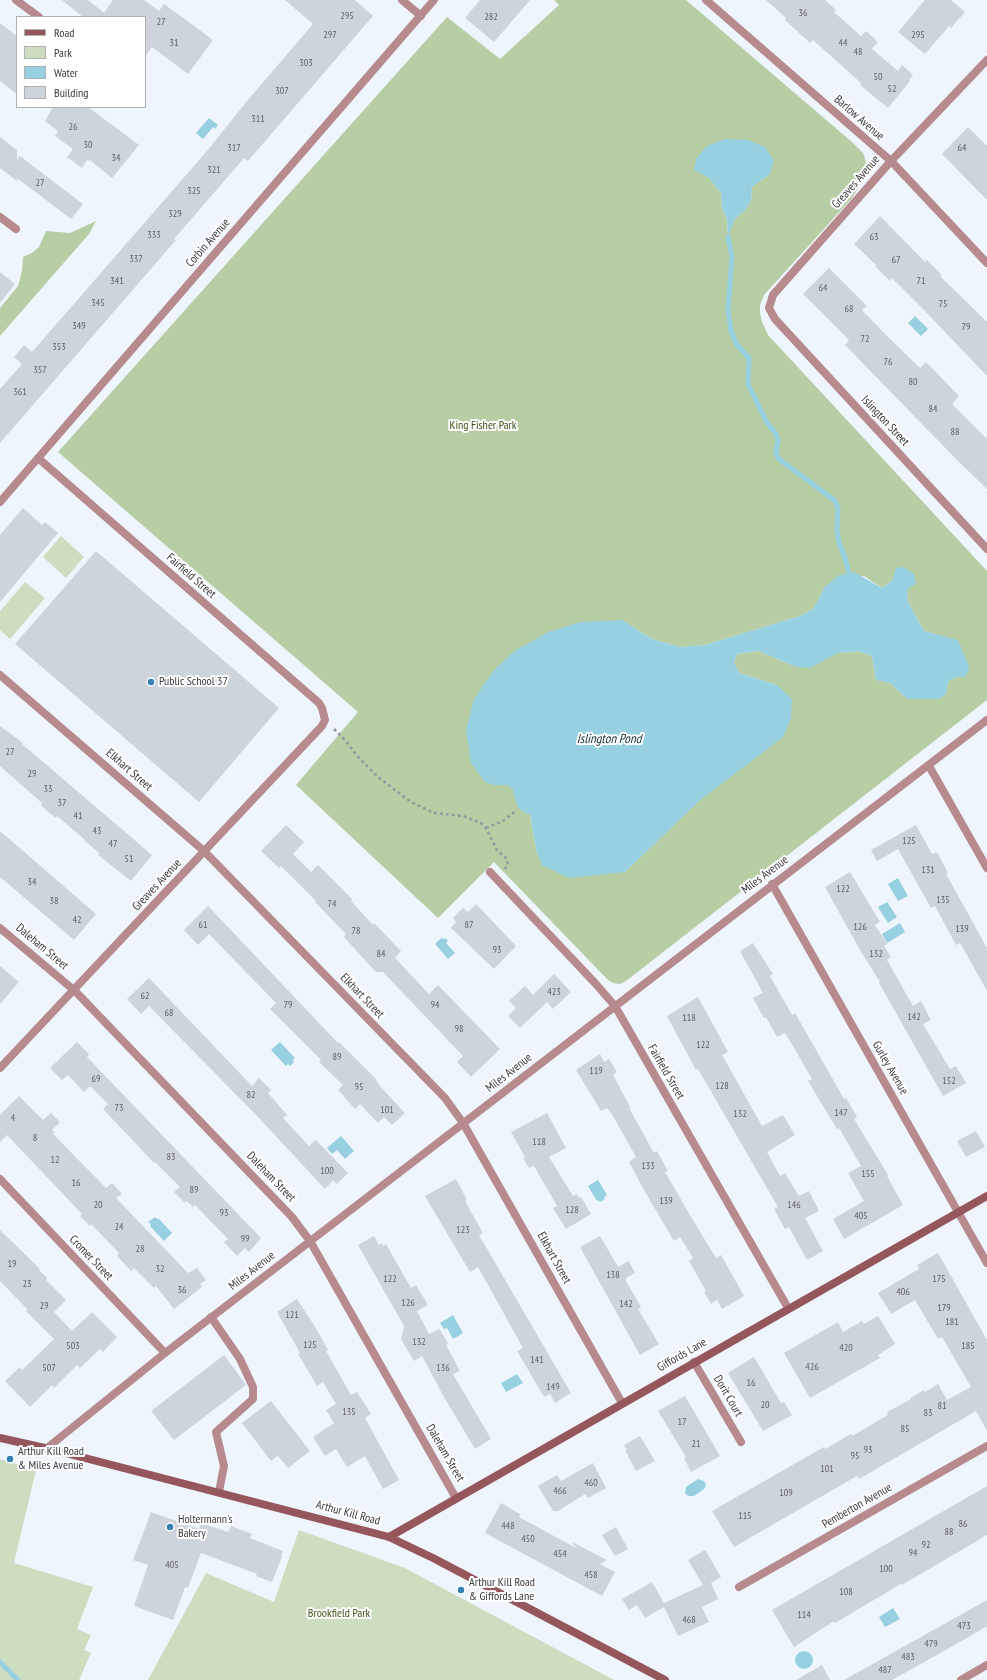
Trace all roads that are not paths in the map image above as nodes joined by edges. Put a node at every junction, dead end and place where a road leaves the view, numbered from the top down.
1 (16, 0) edge
2 (402, 0) edge
3 (434, 0) edge
4 (706, 0) edge
5 (38, 16) edge
6 (421, 16) junction
7 (987, 60) edge
8 (891, 161) junction
9 (0, 217) edge
10 (16, 230) dead end
11 (987, 263) edge
12 (769, 308) joint
13 (38, 458) junction
14 (0, 502) edge
15 (987, 548) edge
16 (0, 675) edge
17 (324, 717) joint
18 (987, 720) edge
19 (929, 766) junction
20 (204, 851) junction
21 (987, 868) edge
22 (492, 874) road end
23 (772, 884) junction
24 (0, 928) edge
25 (74, 991) junction
26 (615, 1006) junction
27 (0, 1068) edge
28 (463, 1123) junction
29 (0, 1179) edge
30 (987, 1196) edge
31 (958, 1212) junction
32 (310, 1241) junction
33 (987, 1263) edge
34 (788, 1308) junction
35 (211, 1318) junction
36 (166, 1353) junction
37 (694, 1362) junction
38 (622, 1403) junction
39 (0, 1438) edge
40 (741, 1442) dead end
41 (987, 1446) edge
42 (47, 1448) junction
43 (219, 1492) junction
44 (456, 1498) junction
45 (389, 1537) junction
46 (739, 1587) dead end
47 (987, 1665) edge
48 (665, 1680) edge
49 (961, 1680) edge

1 - 5 street
2 - 6 street
3 - 6 street, Corbin Avenue
4 - 8 street, Barlow Avenue
6 - 13 street, Corbin Avenue
7 - 8 street, Greaves Avenue
8 - 11 street, Barlow Avenue
8 - 12 street, Greaves Avenue
9 - 10 street
12 - 15 street, Islington Street
13 - 14 street, Corbin Avenue
13 - 17 street, Fairfield Street
16 - 20 street, Elkhart Street
17 - 20 street, Greaves Avenue
18 - 19 street, Miles Avenue
19 - 21 street
19 - 23 street, Miles Avenue
20 - 25 street, Greaves Avenue
20 - 28 street, Elkhart Street
22 - 26 street, Fairfield Street
23 - 26 street, Miles Avenue
23 - 31 street, Gurley Avenue
24 - 25 street, Daleham Street
25 - 27 street, Greaves Avenue
25 - 32 street, Daleham Street
26 - 28 street, Miles Avenue
26 - 34 street, Fairfield Street
28 - 32 street, Miles Avenue
28 - 38 street, Elkhart Street
29 - 36 street, Cromer Street
30 - 31 street, Giffords Lane
31 - 33 street, Gurley Avenue
31 - 34 street, Giffords Lane
32 - 35 street, Miles Avenue
32 - 44 street, Daleham Street
34 - 37 street, Giffords Lane
35 - 36 street, Miles Avenue
35 - 43 street
36 - 42 street, Miles Avenue
37 - 38 street, Giffords Lane
37 - 40 street, Dorit Court
38 - 44 street, Giffords Lane
39 - 42 street, Arthur Kill Road
41 - 46 street, Pemberton Avenue
42 - 43 street, Arthur Kill Road
43 - 45 street, Arthur Kill Road
44 - 45 street, Giffords Lane
45 - 48 street, Arthur Kill Road
47 - 49 street

